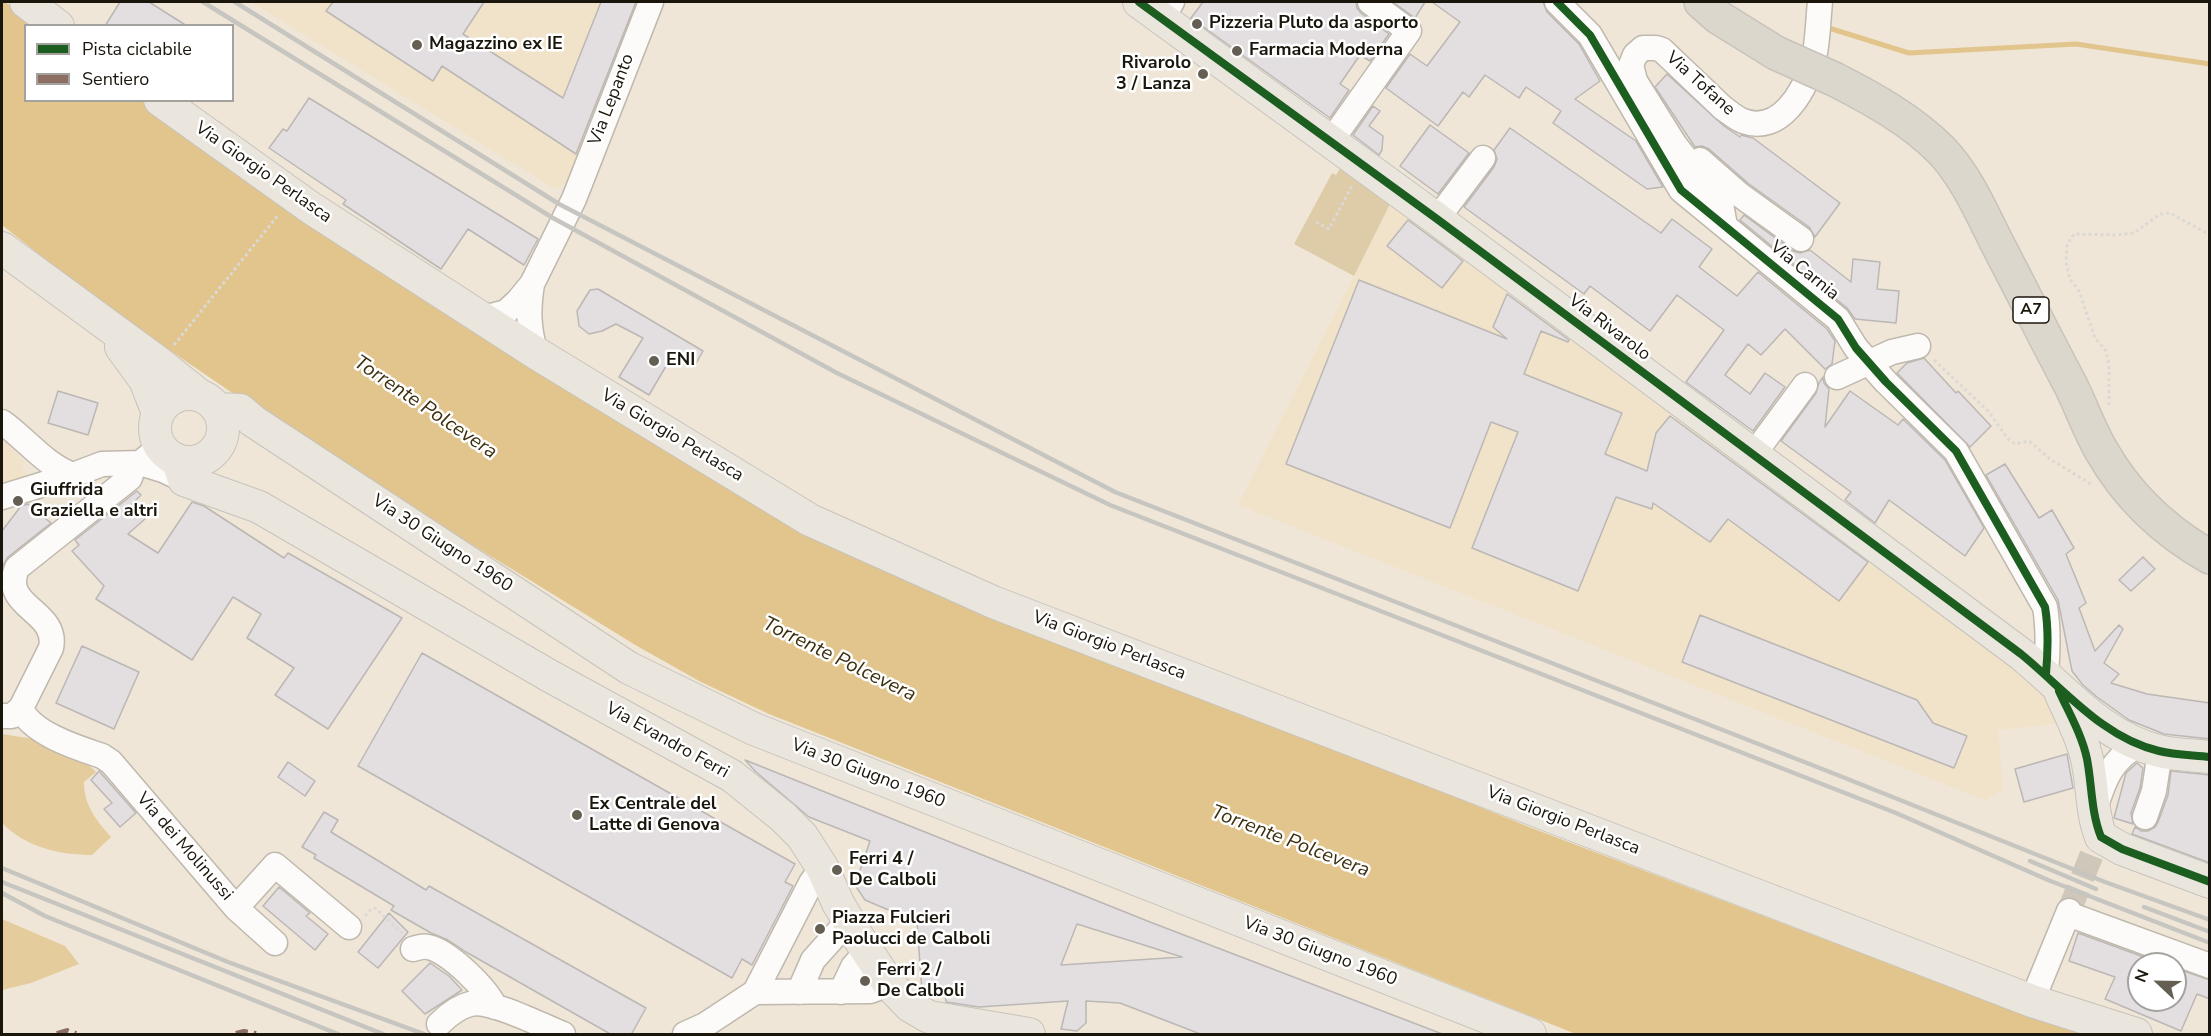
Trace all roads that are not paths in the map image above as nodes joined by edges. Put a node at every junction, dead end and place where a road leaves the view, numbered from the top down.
1 (26, 2) edge
2 (651, 2) edge
3 (1370, 2) edge
4 (1557, 2) edge
5 (1701, 2) edge
6 (1820, 2) edge
7 (1158, 7) edge
8 (55, 24) edge
9 (163, 102) edge
10 (1330, 141) junction
11 (1675, 144) junction
12 (1483, 158) dead end
13 (1437, 219) junction
14 (1725, 226) junction
15 (1801, 239) dead end
16 (2, 248) edge
17 (2, 261) edge
18 (532, 285) junction
19 (483, 318) junction
20 (104, 324) junction
21 (1918, 346) road end
22 (536, 353) junction
23 (1870, 363) junction
24 (1837, 377) dead end
25 (1805, 385) dead end
26 (158, 412) junction
27 (2, 422) edge
28 (213, 424) junction
29 (1754, 454) junction
30 (159, 463) junction
31 (73, 475) junction
32 (2, 497) edge
33 (240, 499) junction
34 (2210, 557) edge
35 (2051, 680) junction
36 (11, 712) edge
37 (2149, 748) junction
38 (2210, 758) edge
39 (2145, 817) dead end
40 (2094, 822) junction
41 (822, 867) junction
42 (2210, 882) edge
43 (236, 908) junction
44 (848, 921) junction
45 (349, 927) road end
46 (275, 943) dead end
47 (413, 949) road end
48 (867, 951) junction
49 (2210, 966) edge
50 (889, 984) junction
51 (755, 992) junction
52 (799, 992) junction
53 (841, 992) junction
54 (2032, 1001) junction
55 (495, 1007) junction
56 (439, 1024) dead end
57 (563, 1035) edge
58 (685, 1035) edge
59 (1029, 1035) edge
60 (1530, 1035) edge
61 (2136, 1035) edge

1 - 8 main road
2 - 18 street, Via Lepanto
3 - 10 street
4 - 14 street, Via Carnia
5 - 34 highway, A7, bridge
6 - 11 street, Via Tofane
7 - 10 main road, Via Rivarolo
9 - 19 main road, Via Giorgio Perlasca
10 - 13 main road, Via Rivarolo
11 - 14 street, Via Tofane
11 - 15 street, Via Tofane
12 - 13 street
13 - 29 main road, Via Rivarolo
14 - 23 street, Via Carnia
16 - 20 main road
17 - 20 street
18 - 19 street
18 - 22 street
19 - 22 main road, Via Giorgio Perlasca
20 - 26 main road
20 - 28 main road
21 - 23 street
22 - 54 main road, Via Giorgio Perlasca
23 - 24 street
23 - 35 street, Via Carnia
25 - 29 street
26 - 28 main road
26 - 30 main road
27 - 31 street
28 - 30 main road
28 - 33 main road
28 - 60 main road, Via 30 Giugno 1960
29 - 35 main road, Via Rivarolo
30 - 31 street
30 - 33 main road, Via Evandro Ferri
30 - 36 street, Via dei Molinussi
31 - 32 street
33 - 41 main road, Via Evandro Ferri
35 - 37 main road, Via Rivarolo
35 - 40 main road, Via Rivarolo
36 - 43 street, Via dei Molinussi
37 - 38 main road, Via Rivarolo
37 - 39 street
37 - 40 street
40 - 42 main road
41 - 44 main road, Via Evandro Ferri
41 - 51 street
43 - 45 street, Via dei Molinussi
43 - 46 street
44 - 48 main road, Via Evandro Ferri
44 - 52 street
47 - 55 street
48 - 50 main road, Via Evandro Ferri
48 - 53 street
49 - 54 street
50 - 53 street
50 - 59 main road, Via Evandro Ferri
51 - 52 street
51 - 58 street
52 - 53 street
54 - 61 main road, Via Giorgio Perlasca
55 - 56 street
55 - 57 street

